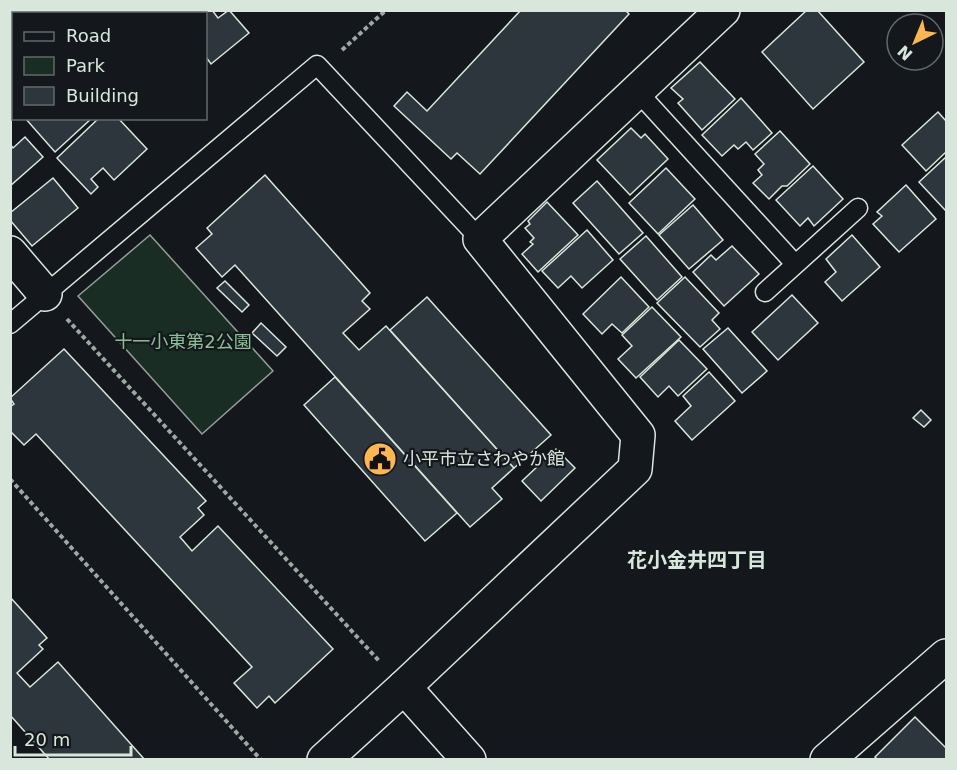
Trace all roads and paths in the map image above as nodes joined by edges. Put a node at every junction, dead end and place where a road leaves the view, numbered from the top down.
1 (386, 10) edge
2 (723, 10) edge
3 (321, 69) junction
4 (637, 91) junction
5 (858, 208) dead end
6 (480, 239) junction
7 (10, 254) edge
8 (795, 264) junction
9 (765, 292) dead end
10 (45, 294) junction
11 (10, 324) edge
12 (10, 479) edge
13 (946, 656) edge
14 (404, 687) junction
15 (261, 759) edge
16 (324, 759) edge
17 (469, 759) edge
18 (826, 759) edge

1 - 3 path
2 - 4 street
3 - 6 lane
3 - 10 lane
4 - 6 street
4 - 8 lane
5 - 8 lane
6 - 14 street
7 - 10 street
8 - 9 lane
10 - 11 lane
10 - 14 path
12 - 15 path
13 - 18 street
14 - 16 street
14 - 17 street

